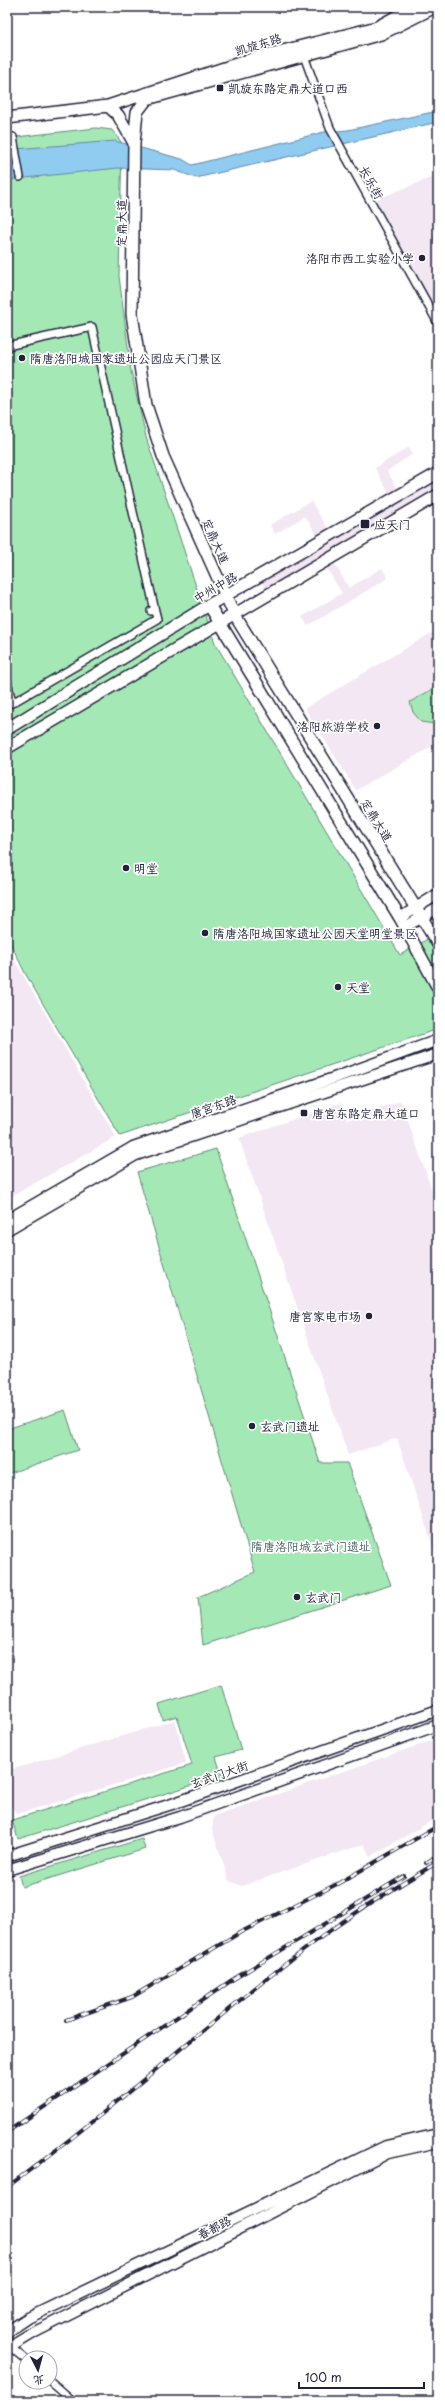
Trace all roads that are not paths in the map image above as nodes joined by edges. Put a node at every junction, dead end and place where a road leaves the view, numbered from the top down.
1 (435, 7) edge
2 (409, 8) edge
3 (302, 50) junction
4 (108, 106) junction
5 (7, 118) edge
6 (13, 137) dead end
7 (134, 143) junction
8 (20, 178) dead end
9 (438, 323) edge
10 (7, 346) edge
11 (438, 473) edge
12 (438, 495) edge
13 (226, 596) junction
14 (209, 605) junction
15 (234, 614) junction
16 (219, 623) junction
17 (7, 680) edge
18 (7, 729) edge
19 (7, 748) edge
20 (438, 894) edge
21 (438, 908) edge
22 (419, 912) junction
23 (403, 923) junction
24 (438, 944) edge
25 (438, 988) edge
26 (438, 1040) edge
27 (438, 1054) edge
28 (7, 1220) edge
29 (7, 1230) edge
30 (438, 1710) edge
31 (438, 1726) edge
32 (7, 1856) edge
33 (7, 1870) edge
34 (438, 2134) edge
35 (438, 2142) edge
36 (7, 2332) edge
37 (8, 2347) edge
38 (18, 2354) edge
39 (58, 2388) edge
40 (74, 2401) edge

1 - 3 main road, 凯旋东路
2 - 3 main road, 凯旋东路
3 - 4 main road, 凯旋东路
3 - 7 main road, 凯旋东路
3 - 9 street, 长乐街
4 - 5 main road, 凯旋东路
4 - 7 main road, 定鼎大道
6 - 8 street
7 - 13 main road, 定鼎大道
10 - 17 street
11 - 13 main road, 中州中路
12 - 15 main road
13 - 14 main road, 中州中路
13 - 15 main road, 定鼎大道
14 - 16 main road
14 - 18 main road, 中州中路
15 - 16 main road
15 - 22 main road, 定鼎大道
16 - 19 main road
16 - 23 main road
20 - 22 main road
21 - 22 main road
22 - 23 main road
22 - 24 main road, 定鼎大道
23 - 25 main road
26 - 28 main road, 唐宫东路
27 - 29 main road, 唐宫东路
30 - 32 main road, 玄武门大街
31 - 33 main road
34 - 36 main road, 春都路
35 - 37 main road, 春都路
37 - 38 street
39 - 40 street

